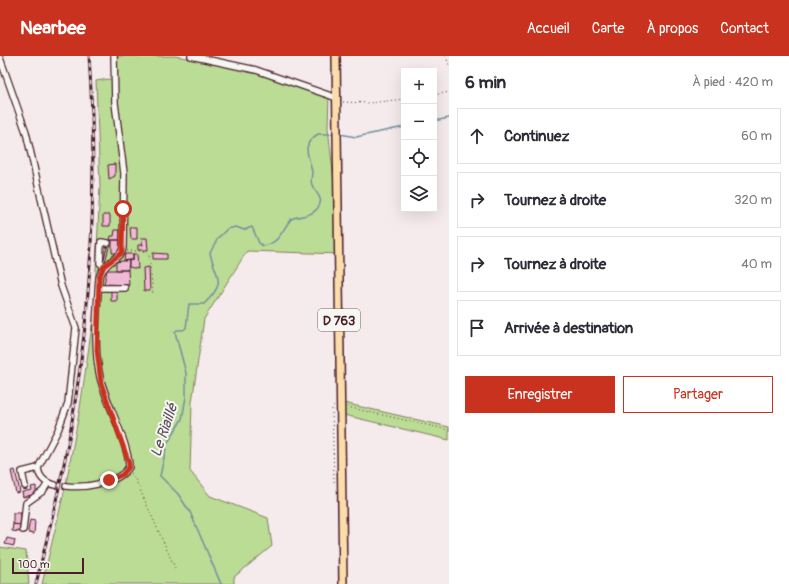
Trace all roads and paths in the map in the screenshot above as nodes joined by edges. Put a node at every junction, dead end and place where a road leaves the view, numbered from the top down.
1 (114, 56) edge
2 (191, 56) edge
3 (336, 56) edge
4 (446, 56) edge
5 (0, 58) edge
6 (449, 65) edge
7 (449, 92) edge
8 (437, 94) edge
9 (401, 99) edge
10 (337, 100) junction
11 (108, 243) dead end
12 (123, 251) junction
13 (104, 266) junction
14 (99, 288) junction
15 (125, 288) dead end
16 (153, 295) dead end
17 (341, 406) junction
18 (449, 430) edge
19 (38, 468) junction
20 (128, 470) junction
21 (334, 482) dead end
22 (48, 483) junction
23 (55, 485) dead end
24 (25, 486) dead end
25 (66, 486) dead end
26 (23, 530) dead end
27 (176, 570) dead end
28 (343, 584) edge

1 - 12 street
2 - 10 street
3 - 10 main road, D 763
4 - 6 path
5 - 19 street
7 - 8 path
9 - 10 path
10 - 17 main road, D 763
11 - 13 street
12 - 13 street
12 - 16 path
13 - 14 street
14 - 15 street
14 - 20 street
17 - 18 path
17 - 21 path
17 - 28 main road, D 763
19 - 22 street
19 - 24 street
20 - 25 street
20 - 27 path
22 - 23 street
22 - 26 street

